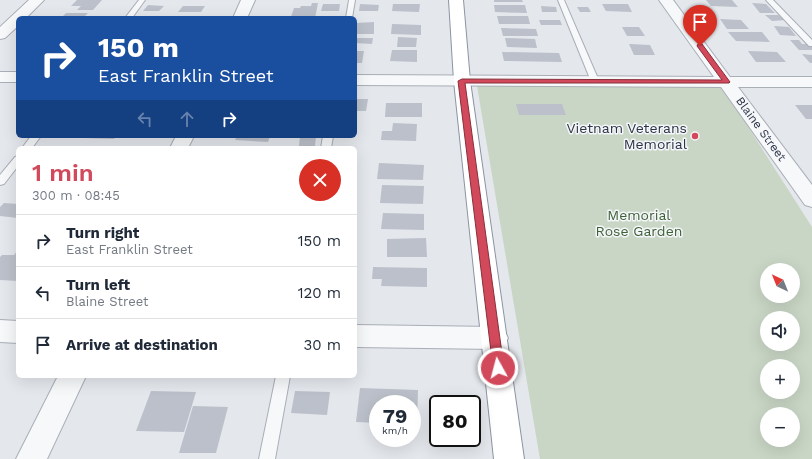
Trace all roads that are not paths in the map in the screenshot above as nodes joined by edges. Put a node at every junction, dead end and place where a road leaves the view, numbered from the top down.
1 (37, 0) edge
2 (142, 0) edge
3 (248, 0) edge
4 (352, 0) edge
5 (456, 0) edge
6 (560, 0) edge
7 (666, 0) edge
8 (768, 0) edge
9 (20, 16) edge
10 (130, 16) edge
11 (241, 16) edge
12 (349, 16) edge
13 (16, 20) edge
14 (0, 35) edge
15 (812, 44) edge
16 (0, 77) edge
17 (16, 77) edge
18 (357, 80) edge
19 (462, 81) junction
20 (595, 81) junction
21 (727, 82) junction
22 (812, 82) edge
23 (16, 162) edge
24 (0, 182) edge
25 (812, 200) edge
26 (0, 331) edge
27 (16, 332) edge
28 (357, 336) edge
29 (494, 338) junction
30 (71, 378) edge
31 (283, 378) edge
32 (31, 459) edge
33 (268, 459) edge
34 (509, 459) edge

1 - 9 street
2 - 10 lane
3 - 11 street
4 - 12 lane
5 - 19 highway
6 - 20 lane
7 - 21 street, Blaine Street
8 - 15 lane
13 - 14 street
16 - 17 street
18 - 19 street
19 - 20 street
19 - 29 highway
20 - 21 street
21 - 22 street
21 - 25 street, Blaine Street
23 - 24 lane
26 - 27 street
28 - 29 street
29 - 34 highway
30 - 32 street
31 - 33 lane

